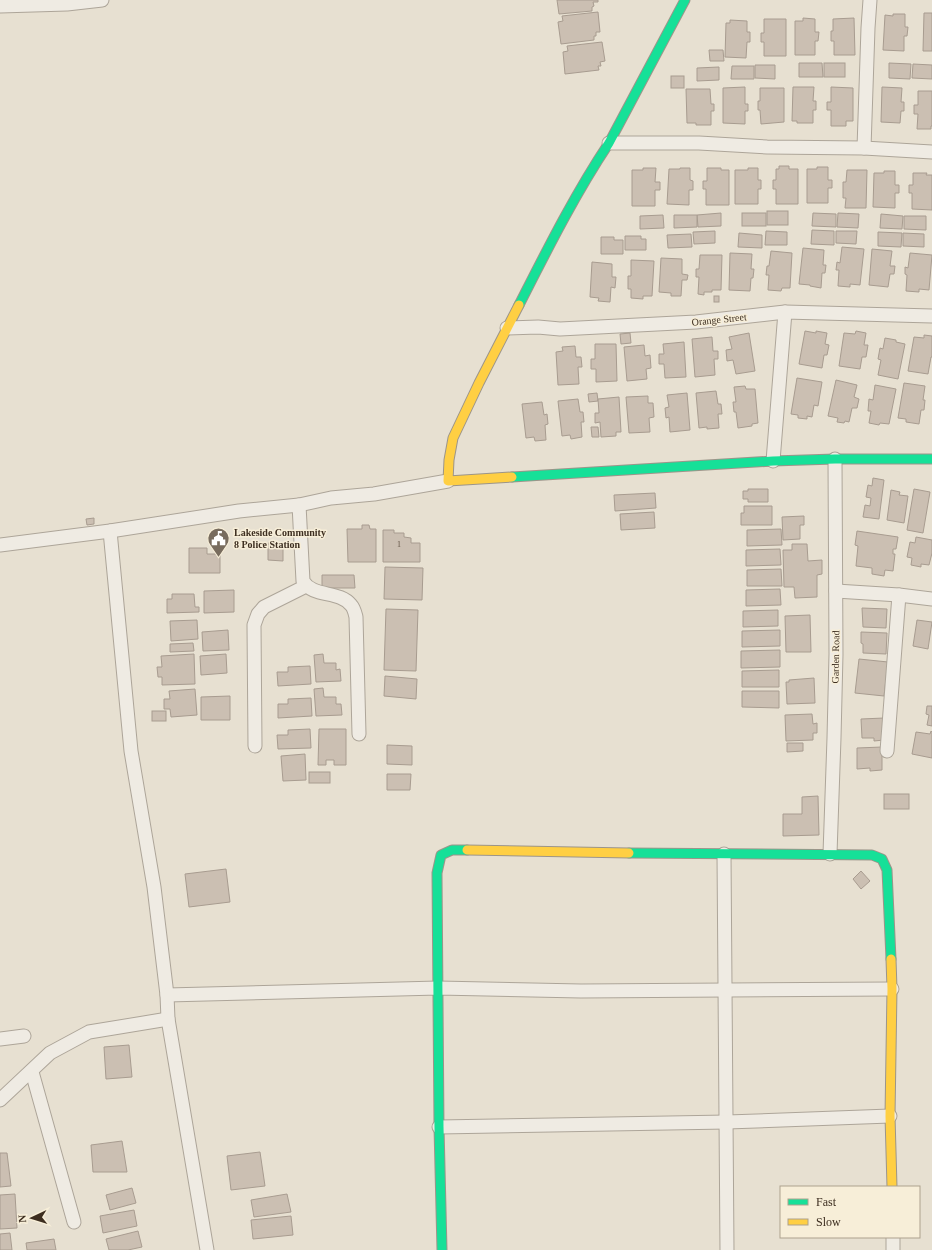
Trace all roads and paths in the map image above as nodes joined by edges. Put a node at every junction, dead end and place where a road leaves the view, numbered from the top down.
1 (102, 0) edge
2 (685, 0) edge
3 (870, 0) edge
4 (0, 6) edge
5 (609, 143) junction
6 (864, 148) junction
7 (932, 152) edge
8 (785, 312) junction
9 (932, 316) edge
10 (507, 328) junction
11 (835, 459) junction
12 (932, 459) edge
13 (773, 461) junction
14 (448, 481) junction
15 (299, 505) junction
16 (110, 531) junction
17 (0, 545) edge
18 (306, 586) junction
19 (836, 591) junction
20 (899, 595) junction
21 (932, 599) edge
22 (359, 734) dead end
23 (255, 746) dead end
24 (887, 751) dead end
25 (724, 854) junction
26 (830, 854) junction
27 (438, 988) junction
28 (892, 989) junction
29 (725, 990) junction
30 (167, 995) junction
31 (168, 1018) junction
32 (24, 1036) dead end
33 (0, 1039) edge
34 (32, 1072) junction
35 (0, 1100) edge
36 (890, 1116) junction
37 (727, 1122) junction
38 (439, 1127) junction
39 (892, 1186) edge
40 (74, 1222) dead end
41 (893, 1238) edge
42 (206, 1250) edge
43 (442, 1250) edge
44 (726, 1250) edge
45 (893, 1250) edge

1 - 4 street
2 - 5 street
3 - 6 street
5 - 6 street
5 - 10 street
6 - 7 street
8 - 9 street, Orange Street
8 - 10 street, Orange Street
8 - 13 street
10 - 14 street
11 - 12 street
11 - 13 street
11 - 19 street, Garden Road
13 - 14 street
14 - 15 street
15 - 16 street
15 - 18 street
16 - 17 street
16 - 30 street
18 - 22 street
18 - 23 street
19 - 20 street
19 - 26 street, Garden Road
20 - 21 street
20 - 24 street
25 - 26 street
25 - 27 street
25 - 29 street
26 - 28 street
27 - 29 street
27 - 30 street
27 - 38 street
28 - 29 street
28 - 36 street
29 - 37 street
30 - 31 street
31 - 34 street
31 - 42 street
32 - 33 street
34 - 35 street
34 - 40 street
36 - 37 street
36 - 39 street
37 - 38 street
37 - 44 street
38 - 43 street
41 - 45 street

